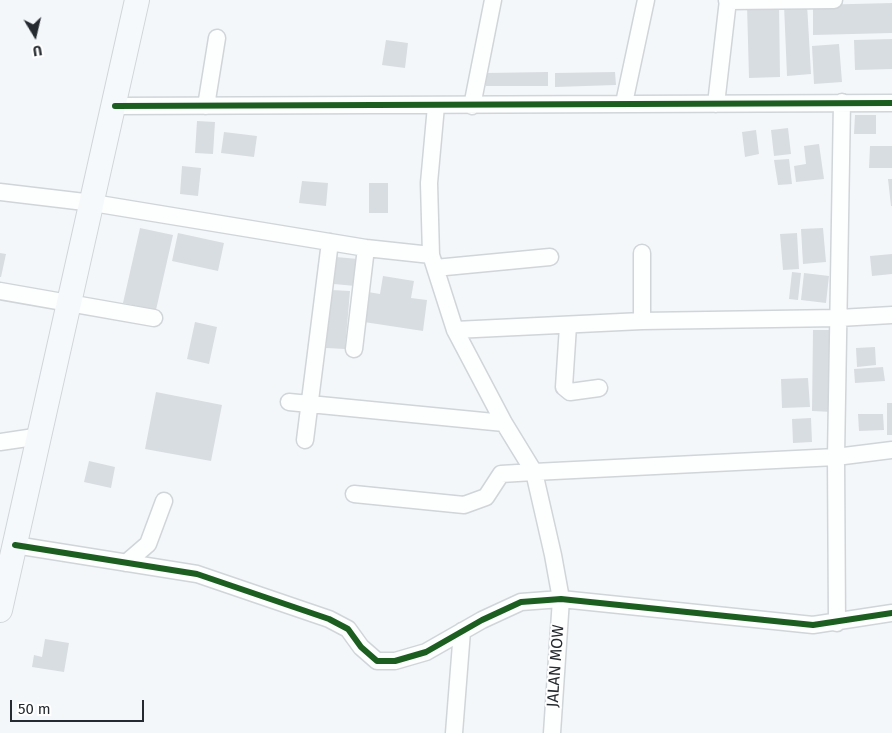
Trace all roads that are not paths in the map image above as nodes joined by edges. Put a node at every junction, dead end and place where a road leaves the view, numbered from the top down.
1 (137, 0) edge
2 (493, 0) edge
3 (646, 0) edge
4 (727, 0) edge
5 (834, 0) edge
6 (217, 38) dead end
7 (842, 102) junction
8 (892, 103) edge
9 (624, 104) junction
10 (716, 104) junction
11 (114, 106) junction
12 (206, 106) junction
13 (436, 106) junction
14 (472, 106) junction
15 (0, 192) edge
16 (93, 203) junction
17 (330, 242) junction
18 (366, 248) junction
19 (642, 254) dead end
20 (550, 258) dead end
21 (433, 261) junction
22 (0, 292) edge
23 (68, 303) junction
24 (892, 315) edge
25 (154, 318) dead end
26 (839, 318) junction
27 (642, 321) junction
28 (568, 326) junction
29 (455, 330) junction
30 (354, 348) dead end
31 (598, 388) dead end
32 (289, 402) dead end
33 (309, 404) junction
34 (504, 423) junction
35 (41, 436) junction
36 (305, 440) dead end
37 (0, 442) edge
38 (892, 450) edge
39 (836, 457) junction
40 (534, 472) junction
41 (354, 494) dead end
42 (164, 501) dead end
43 (15, 545) junction
44 (126, 563) junction
45 (561, 599) junction
46 (0, 610) edge
47 (892, 613) edge
48 (837, 623) junction
49 (462, 631) junction
50 (454, 733) edge
51 (552, 733) edge

1 - 11 main road
2 - 14 street
3 - 9 street
4 - 5 street
4 - 10 street
6 - 12 street
7 - 8 street
7 - 10 street
7 - 26 street
9 - 10 street
9 - 14 street
11 - 12 street
11 - 16 main road
12 - 13 street
13 - 14 street
13 - 21 street, JALAN MOW
15 - 16 street
16 - 17 street
16 - 23 main road
17 - 18 street
17 - 33 street
18 - 21 street
18 - 30 street
19 - 27 street
20 - 21 street
21 - 29 street, JALAN MOW
22 - 23 street
23 - 25 street
23 - 35 main road
24 - 26 street
26 - 27 street
26 - 39 street
27 - 28 street
28 - 29 street
28 - 31 street
29 - 34 street, JALAN MOW
32 - 33 street
33 - 34 street
33 - 36 street
34 - 40 street, JALAN MOW
35 - 37 street
35 - 43 main road
38 - 39 street
39 - 40 street
39 - 48 street
40 - 41 street
40 - 45 street, JALAN MOW
42 - 44 street
43 - 44 street
43 - 46 main road
44 - 49 street
45 - 48 street
45 - 49 street
45 - 51 street, JALAN MOW
47 - 48 street
49 - 50 street

